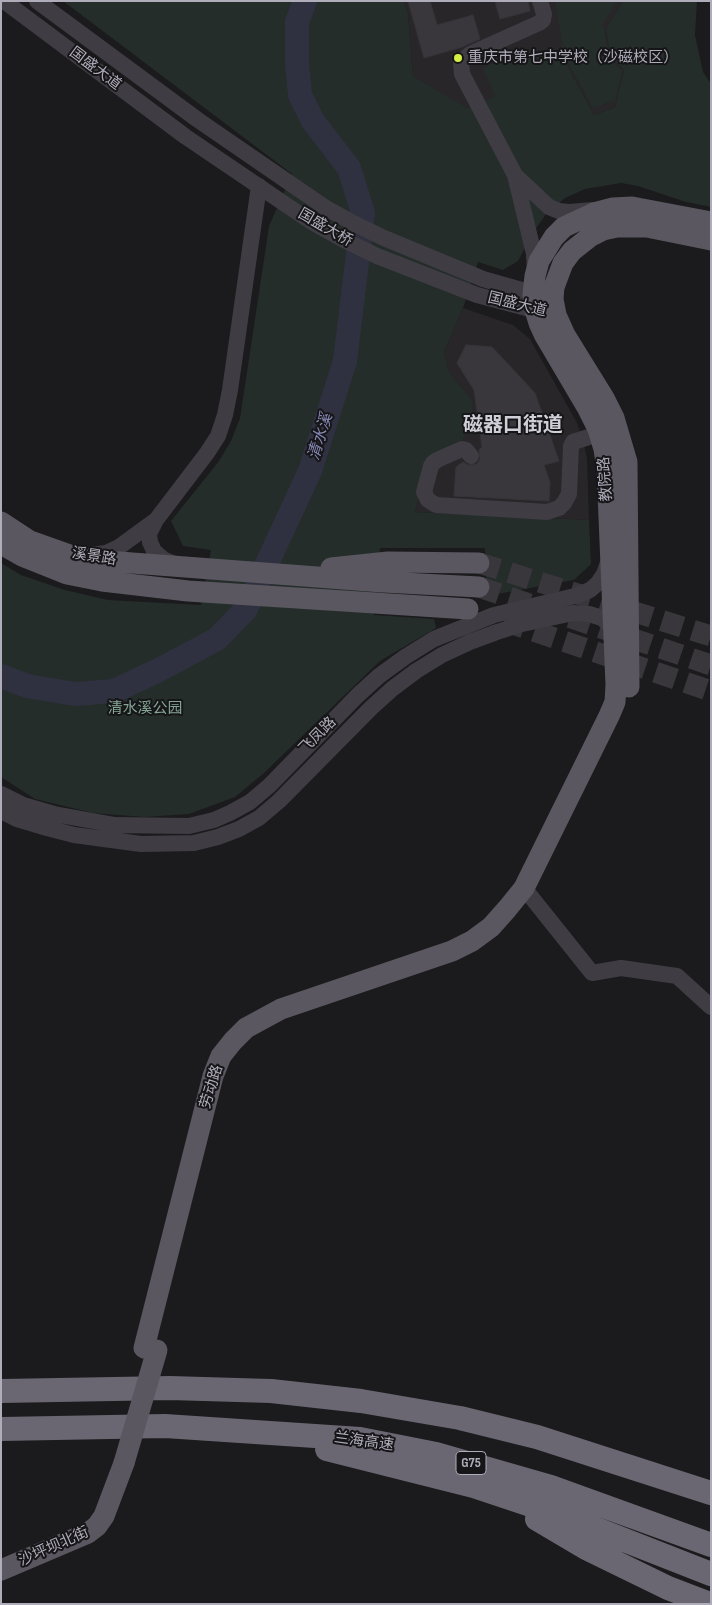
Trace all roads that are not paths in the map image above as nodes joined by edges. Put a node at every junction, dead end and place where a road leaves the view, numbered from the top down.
1 (4, 1) edge
2 (37, 1) edge
3 (540, 1) edge
4 (198, 120) joint
5 (186, 137) joint
6 (515, 175) junction
7 (259, 186) junction
8 (613, 208) junction
9 (711, 222) edge
10 (711, 240) edge
11 (483, 279) joint
12 (534, 294) junction
13 (478, 295) joint
14 (555, 307) junction
15 (608, 431) junction
16 (471, 456) dead end
17 (156, 520) junction
18 (1, 522) edge
19 (1, 544) edge
20 (75, 557) junction
21 (609, 558) junction
22 (480, 563) tunnel mouth
23 (187, 567) junction
24 (385, 572) junction
25 (479, 588) tunnel mouth
26 (468, 609) tunnel mouth
27 (613, 628) junction
28 (1, 794) edge
29 (1, 811) edge
30 (528, 893) junction
31 (711, 1006) edge
32 (1, 1391) edge
33 (1, 1429) edge
34 (245, 1430) junction
35 (118, 1462) junction
36 (474, 1486) junction
37 (711, 1492) edge
38 (711, 1545) edge
39 (1, 1558) edge
40 (1, 1570) edge
41 (711, 1574) edge
42 (710, 1604) edge

1 - 5 street, 国盛大道
2 - 4 street, 国盛大道
3 - 6 street
4 - 11 street, 国盛大桥
5 - 7 street, 国盛大桥
6 - 8 street
6 - 12 street
7 - 13 street, 国盛大桥
7 - 17 street
8 - 9 main road
8 - 12 main road
10 - 14 main road
11 - 12 street, 国盛大道
12 - 13 street, 国盛大道
12 - 14 street, 国盛大道
12 - 15 main road, 教院路
14 - 15 main road, 教院路
15 - 16 street
15 - 21 main road, 教院路
15 - 30 main road, 教院路
17 - 20 street
17 - 23 street
18 - 20 main road, 溪景路
19 - 26 main road, 溪景路
20 - 23 main road, 溪景路
21 - 27 main road, 教院路
21 - 28 street, 飞凤路
22 - 24 main road
23 - 24 main road, 溪景路
24 - 25 main road
27 - 29 street, 飞凤路
27 - 30 main road, 教院路
30 - 31 street
30 - 35 main road, 劳动路, bridge
32 - 37 highway
33 - 34 highway, 兰海高速 / G75
34 - 36 highway
34 - 38 highway, 兰海高速 / G75
35 - 39 main road, 沙坪坝北街
35 - 40 main road, 沙坪坝北街
36 - 41 highway
36 - 42 highway

